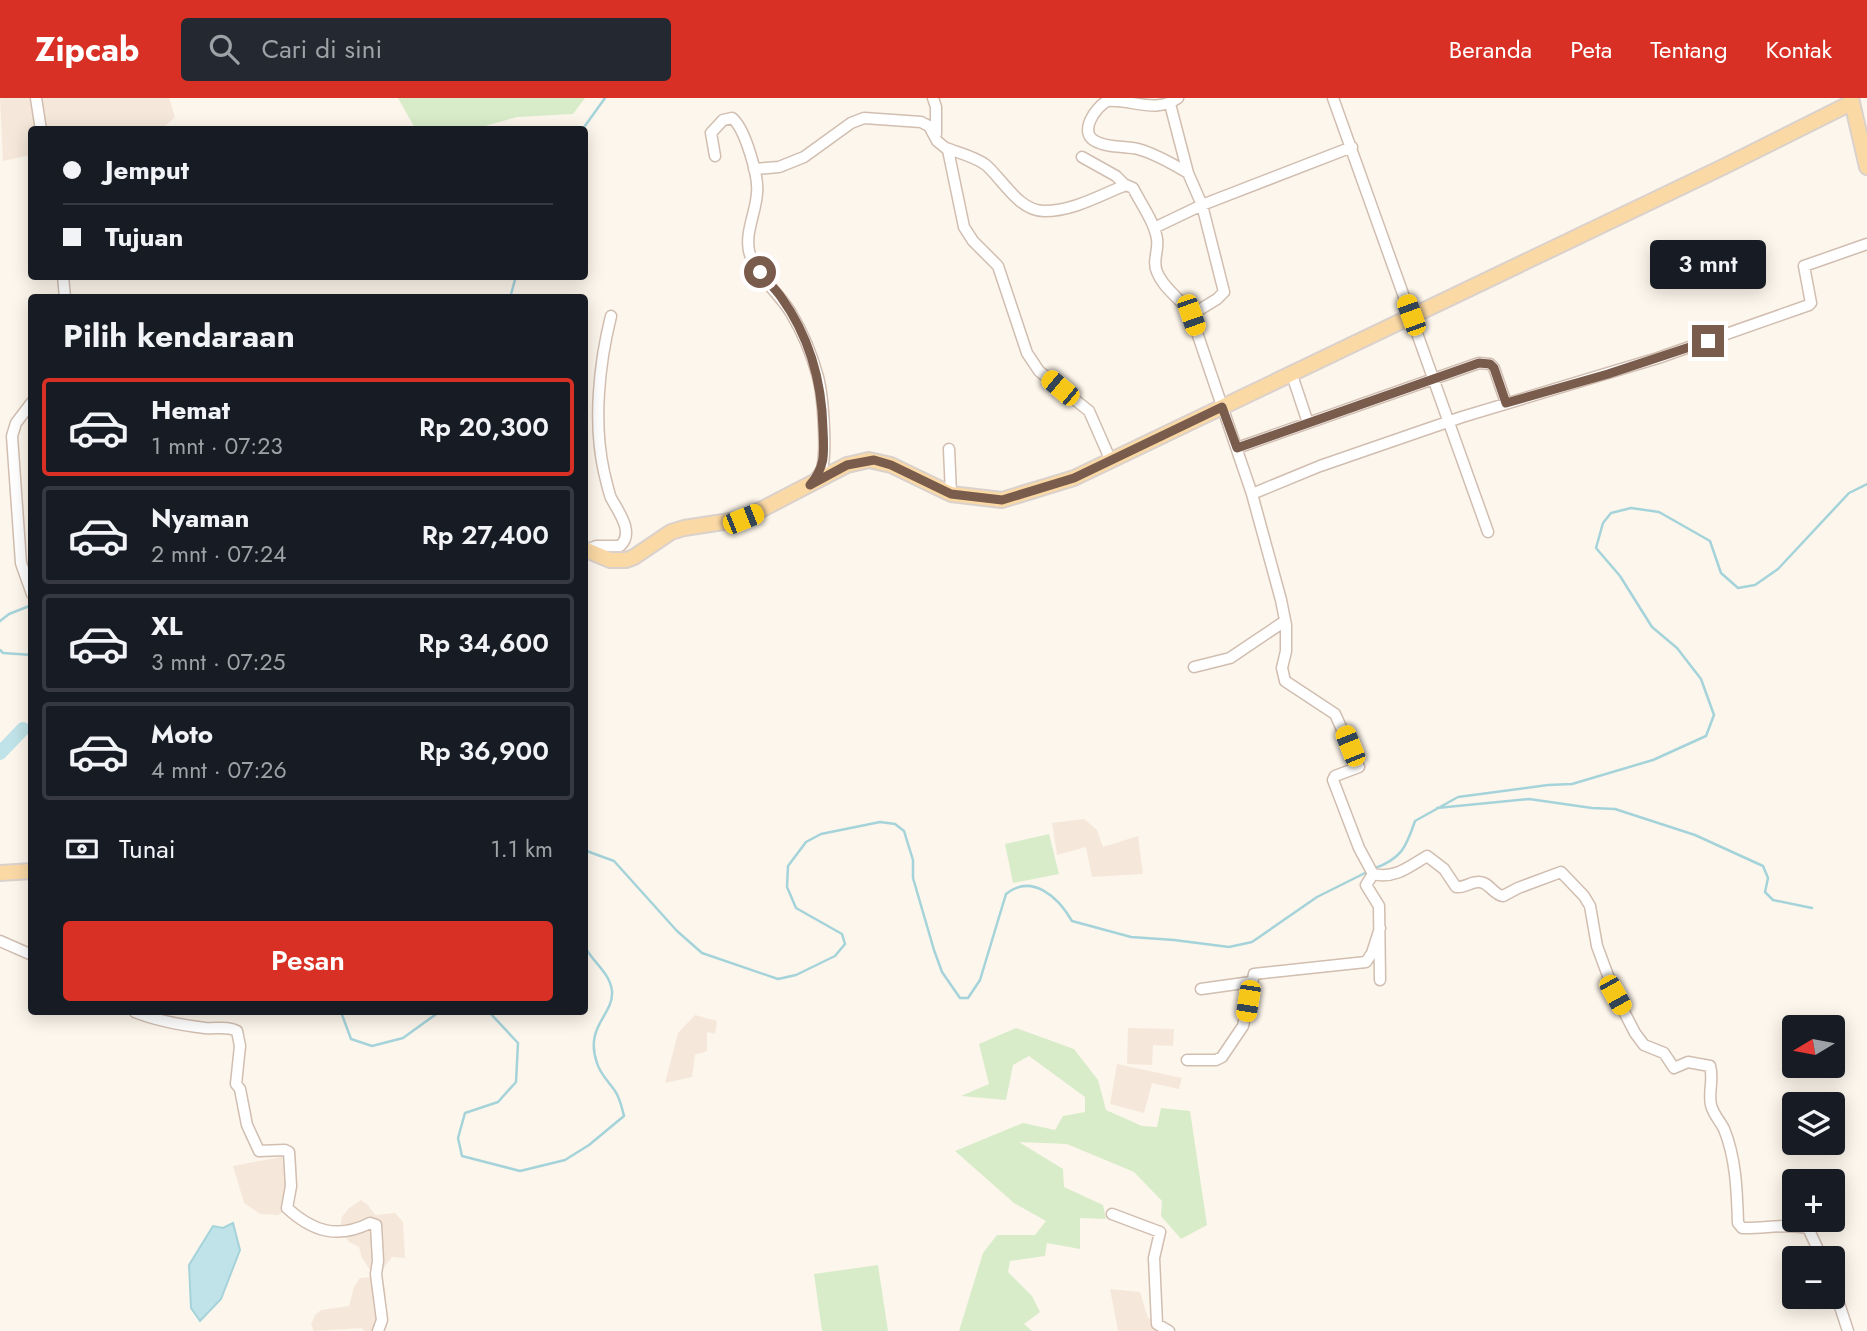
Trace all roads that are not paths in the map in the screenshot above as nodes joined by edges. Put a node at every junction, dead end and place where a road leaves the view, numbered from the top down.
1 (36, 98) edge
2 (933, 98) edge
3 (1333, 98) edge
4 (1136, 101) edge
5 (1174, 101) edge
6 (1851, 101) edge
7 (40, 126) edge
8 (936, 138) junction
9 (1352, 147) junction
10 (946, 148) junction
11 (715, 156) dead end
12 (1082, 157) dead end
13 (1867, 167) edge
14 (754, 169) junction
15 (1188, 173) junction
16 (1125, 185) junction
17 (1202, 205) junction
18 (1154, 228) junction
19 (1867, 244) edge
20 (1191, 315) junction
21 (1411, 315) junction
22 (611, 316) dead end
23 (1291, 372) junction
24 (1434, 380) junction
25 (1506, 403) junction
26 (28, 407) edge
27 (1222, 407) junction
28 (1450, 421) junction
29 (1308, 423) junction
30 (1237, 448) junction
31 (949, 449) dead end
32 (1111, 461) junction
33 (810, 485) junction
34 (951, 494) junction
35 (1252, 494) junction
36 (1488, 532) dead end
37 (588, 549) edge
38 (588, 551) edge
39 (28, 583) edge
40 (1285, 621) junction
41 (1194, 667) dead end
42 (28, 872) edge
43 (0, 873) edge
44 (1372, 873) junction
45 (1380, 928) junction
46 (0, 941) edge
47 (28, 953) edge
48 (1380, 980) dead end
49 (1251, 982) junction
50 (1201, 989) dead end
51 (143, 1015) edge
52 (1187, 1060) dead end
53 (1112, 1214) dead end
54 (1816, 1246) edge
55 (1841, 1309) edge
56 (379, 1331) edge
57 (1169, 1331) edge
58 (1849, 1331) edge

1 - 7 street
2 - 8 street
3 - 9 street
4 - 5 street
4 - 15 street
5 - 15 street
6 - 13 main road
6 - 21 main road
8 - 10 street
8 - 14 street
9 - 17 street
9 - 21 street
10 - 16 street
10 - 32 street
11 - 14 street
12 - 16 street
14 - 33 street
15 - 17 street
16 - 18 street
17 - 18 street
17 - 20 street
18 - 20 street
19 - 25 street
20 - 27 street
21 - 23 main road
21 - 24 street
22 - 37 street
23 - 27 main road
23 - 29 street
24 - 25 street
24 - 28 street
24 - 29 street
25 - 28 street
26 - 39 street
27 - 30 street
27 - 32 main road
28 - 35 street
28 - 36 street
29 - 30 street
30 - 35 street
31 - 34 street
32 - 34 main road
33 - 34 main road
33 - 38 main road
35 - 40 street
40 - 41 street
40 - 44 street
42 - 43 main road
44 - 45 street
44 - 54 street
45 - 48 street
45 - 49 street
46 - 47 street
49 - 50 street
49 - 52 street
51 - 56 street
53 - 57 street
55 - 58 street

